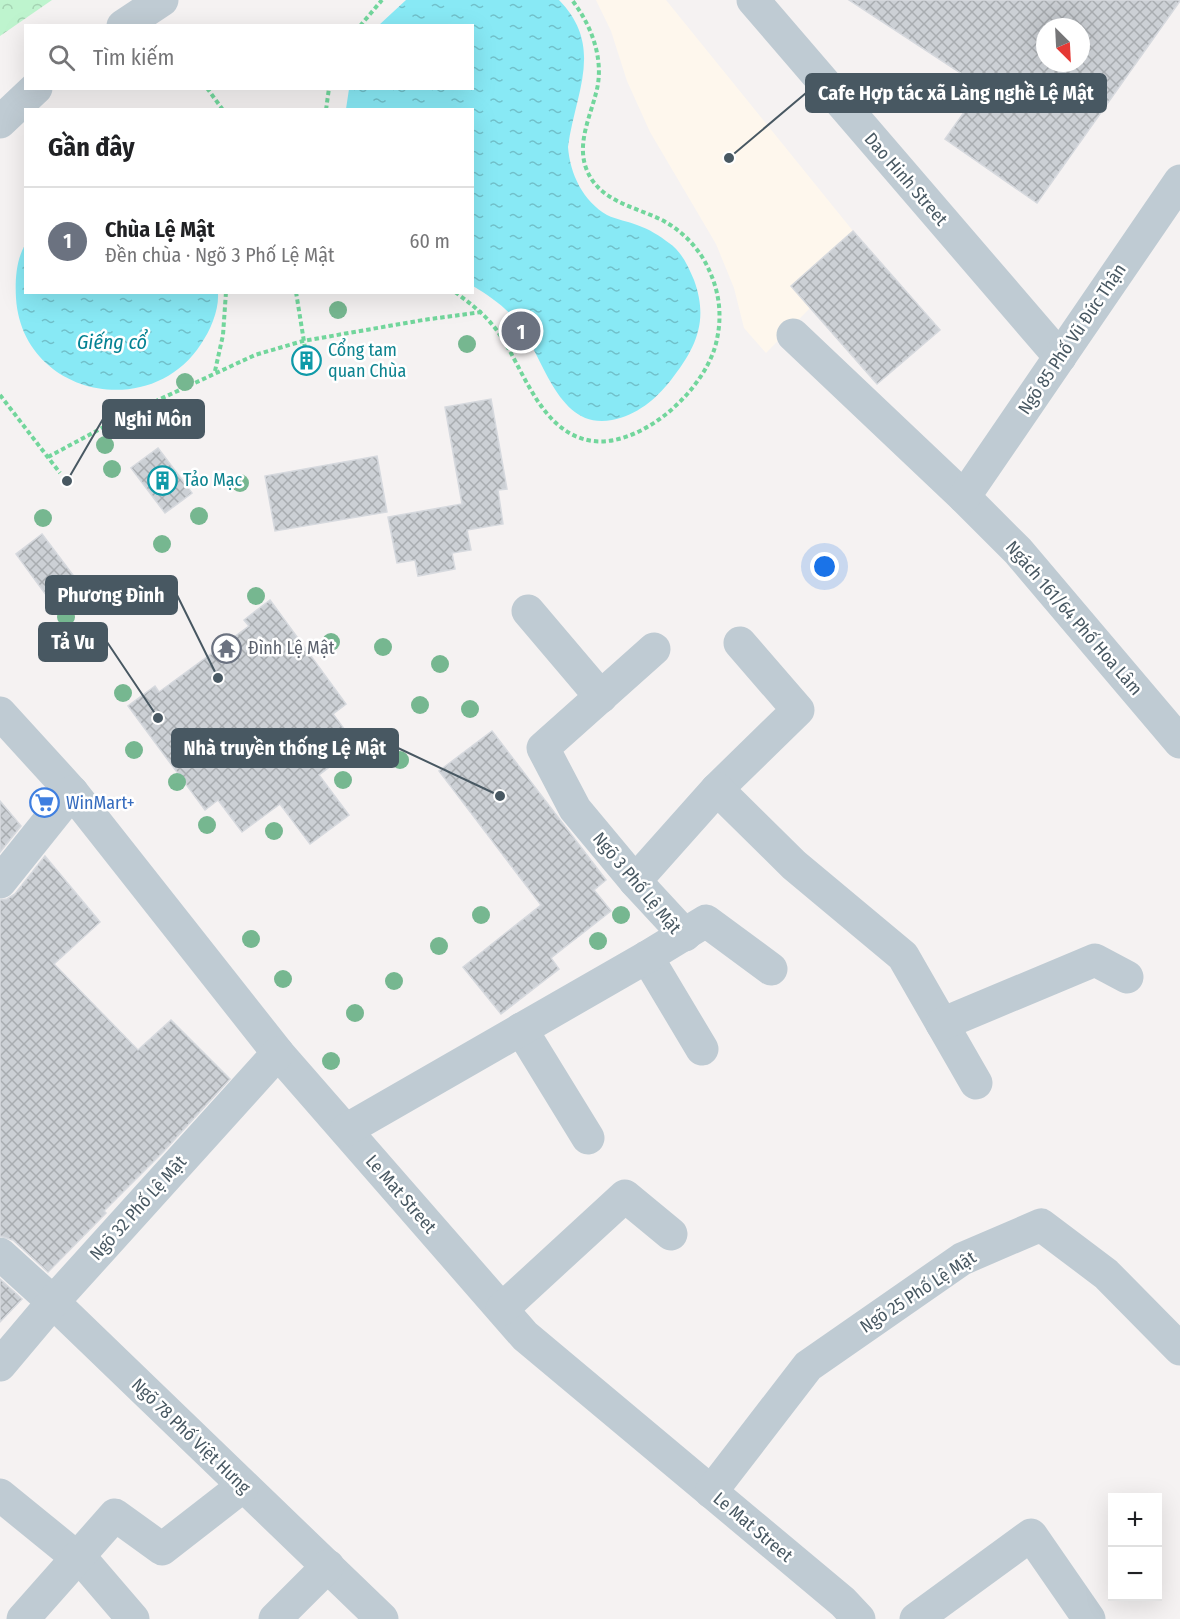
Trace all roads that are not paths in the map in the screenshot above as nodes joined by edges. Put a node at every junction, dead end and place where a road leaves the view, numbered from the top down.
1 (162, 0) edge
2 (763, 5) edge
3 (126, 24) edge
4 (34, 90) edge
5 (0, 122) edge
6 (1180, 181) edge
7 (794, 336) dead end
8 (1060, 357) junction
9 (964, 497) junction
10 (528, 611) dead end
11 (740, 643) dead end
12 (654, 649) dead end
13 (601, 697) junction
14 (0, 713) edge
15 (1180, 742) edge
16 (717, 789) junction
17 (72, 792) junction
18 (635, 881) junction
19 (0, 882) edge
20 (685, 935) junction
21 (647, 957) junction
22 (771, 969) dead end
23 (1127, 977) dead end
24 (942, 1023) junction
25 (521, 1029) junction
26 (702, 1049) dead end
27 (278, 1053) junction
28 (976, 1083) dead end
29 (346, 1130) junction
30 (588, 1138) dead end
31 (670, 1234) dead end
32 (0, 1254) edge
33 (53, 1302) junction
34 (502, 1309) junction
35 (1180, 1349) edge
36 (0, 1365) edge
37 (243, 1486) junction
38 (711, 1492) junction
39 (0, 1496) edge
40 (78, 1555) junction
41 (328, 1566) junction
42 (23, 1619) edge
43 (133, 1619) edge
44 (275, 1619) edge
45 (382, 1619) edge
46 (859, 1619) edge
47 (916, 1619) edge
48 (1089, 1619) edge

1 - 3 street
2 - 8 street, Dao Hinh Street
4 - 5 street
6 - 8 street, Ngõ 85 Phố Vũ Đức Thận
7 - 9 street, Ngách 161/64 Phố Hoa Lâm
8 - 9 street, Ngõ 85 Phố Vũ Đức Thận
9 - 15 street, Ngách 161/64 Phố Hoa Lâm
10 - 13 street
11 - 16 street
12 - 13 street, Ngõ 3 Phố Lệ Mật
13 - 18 street, Ngõ 3 Phố Lệ Mật
14 - 17 street, Le Mat Street
16 - 18 street
16 - 24 street
17 - 19 street
17 - 27 street, Le Mat Street
18 - 20 street, Ngõ 3 Phố Lệ Mật
20 - 21 street, Ngõ 3 Phố Lệ Mật
20 - 22 street
21 - 25 street, Ngõ 3 Phố Lệ Mật
21 - 26 street
23 - 24 street
24 - 28 street
25 - 29 street, Ngõ 3 Phố Lệ Mật
25 - 30 street
27 - 29 street, Le Mat Street
27 - 33 street, Ngõ 32 Phố Lệ Mật
29 - 34 street, Le Mat Street
31 - 34 street
32 - 33 street, Ngõ 78 Phố Việt Hưng
33 - 36 street, Ngõ 32 Phố Lệ Mật
33 - 37 street, Ngõ 78 Phố Việt Hưng
34 - 38 street, Le Mat Street
35 - 38 street, Ngõ 25 Phố Lệ Mật
37 - 40 street
37 - 41 street, Ngõ 78 Phố Việt Hưng
38 - 46 street, Le Mat Street
39 - 40 street
40 - 42 street
40 - 43 street
41 - 44 street
41 - 45 street, Ngõ 78 Phố Việt Hưng
47 - 48 street

